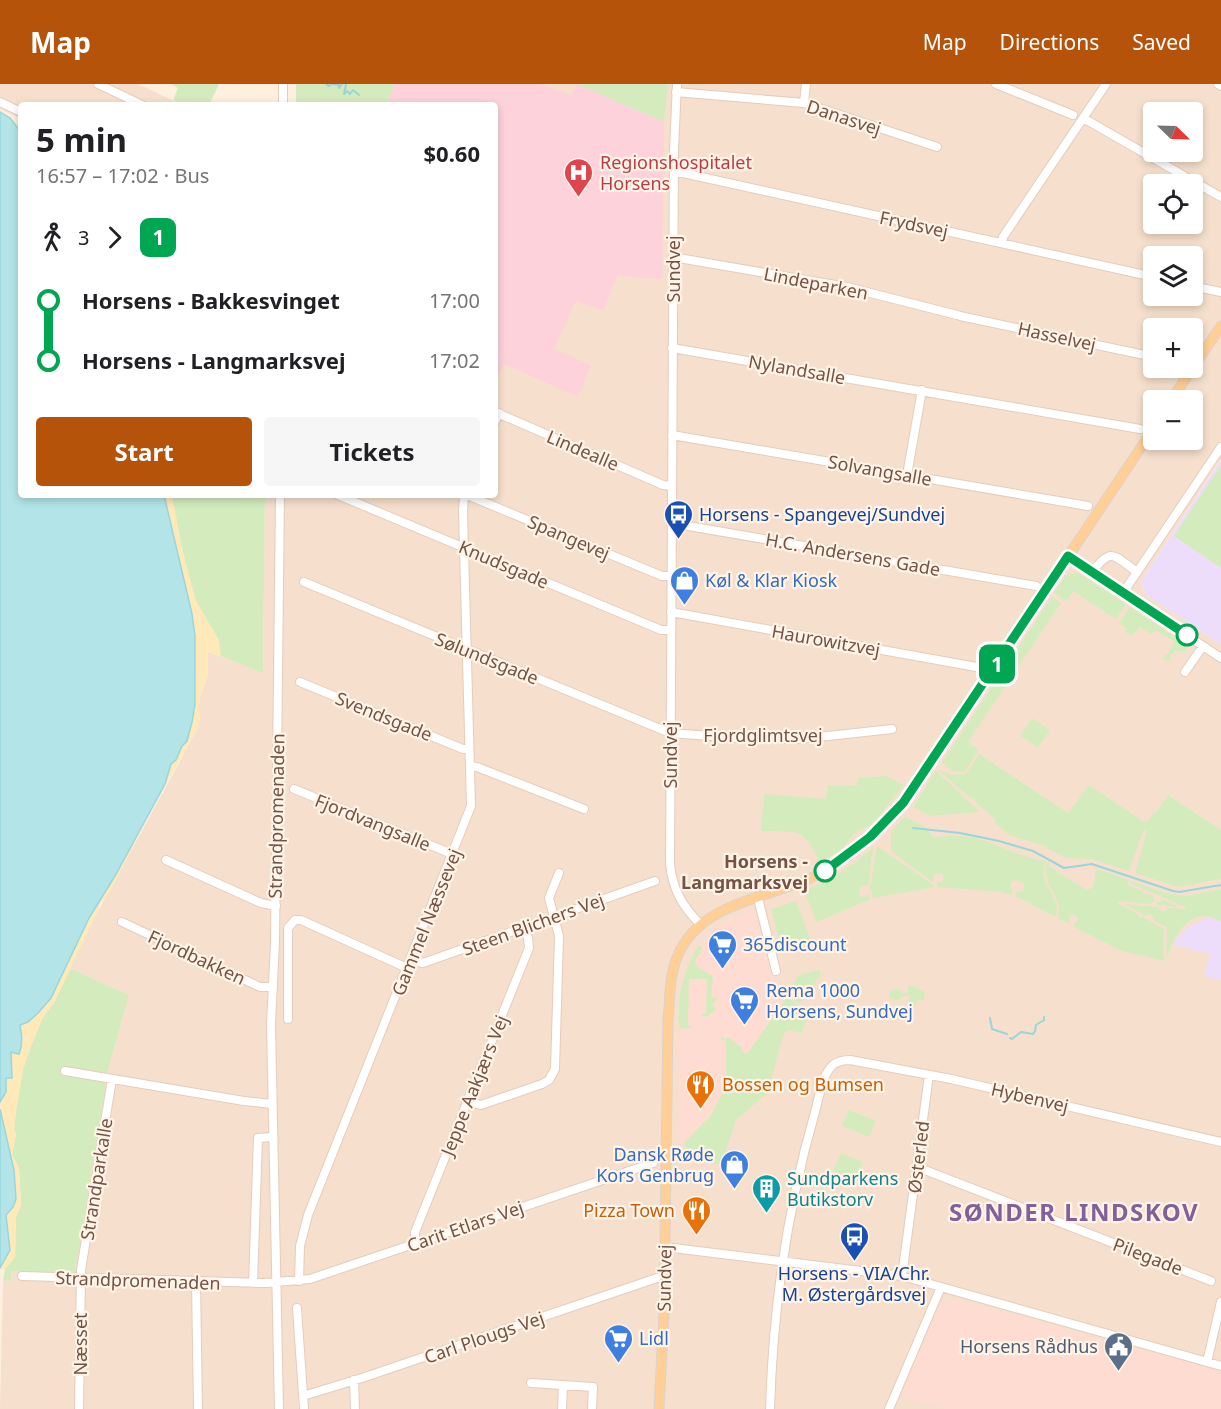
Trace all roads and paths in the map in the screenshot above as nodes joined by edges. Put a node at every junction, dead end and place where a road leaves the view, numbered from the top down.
1 (98, 84) edge
2 (283, 84) edge
3 (806, 84) edge
4 (996, 84) edge
5 (1106, 84) edge
6 (677, 88) edge
7 (0, 102) edge
8 (136, 102) edge
9 (283, 102) edge
10 (804, 103) junction
11 (18, 111) edge
12 (1073, 115) dead end
13 (1083, 118) junction
14 (937, 147) dead end
15 (674, 171) junction
16 (1221, 196) edge
17 (1002, 243) junction
18 (673, 257) junction
19 (1143, 275) edge
20 (1203, 288) edge
21 (1221, 292) edge
22 (958, 315) joint
23 (1221, 326) edge
24 (672, 348) junction
25 (1203, 352) edge
26 (1143, 355) edge
27 (922, 390) junction
28 (498, 413) edge
29 (1140, 429) dead end
30 (672, 435) junction
31 (1143, 444) edge
32 (1221, 447) edge
33 (907, 475) junction
34 (671, 486) junction
35 (280, 498) edge
36 (345, 498) edge
37 (464, 498) edge
38 (473, 498) edge
39 (1088, 506) dead end
40 (671, 523) junction
41 (464, 548) junction
42 (1068, 556) junction
43 (1092, 572) junction
44 (1137, 572) junction
45 (671, 576) junction
46 (304, 582) dead end
47 (1036, 586) dead end
48 (1124, 593) junction
49 (671, 612) junction
50 (671, 630) junction
51 (1203, 646) junction
52 (467, 649) junction
53 (1221, 658) edge
54 (982, 668) dead end
55 (1185, 672) dead end
56 (300, 682) dead end
57 (892, 729) dead end
58 (670, 733) junction
59 (469, 749) junction
60 (470, 766) junction
61 (294, 789) dead end
62 (584, 809) dead end
63 (452, 854) junction
64 (166, 860) dead end
65 (559, 873) dead end
66 (655, 881) dead end
67 (758, 898) junction
68 (276, 906) junction
69 (554, 917) junction
70 (122, 922) dead end
71 (700, 924) junction
72 (524, 928) junction
73 (409, 964) junction
74 (776, 971) dead end
75 (273, 987) junction
76 (288, 1019) dead end
77 (65, 1071) dead end
78 (929, 1075) junction
79 (112, 1079) junction
80 (467, 1101) junction
81 (272, 1104) junction
82 (272, 1137) junction
83 (1221, 1142) edge
84 (653, 1163) dead end
85 (917, 1167) junction
86 (415, 1243) junction
87 (665, 1247) junction
88 (782, 1260) junction
89 (22, 1276) dead end
90 (902, 1276) junction
91 (80, 1278) junction
92 (664, 1278) junction
93 (196, 1281) junction
94 (299, 1281) junction
95 (1211, 1281) dead end
96 (254, 1283) junction
97 (276, 1283) junction
98 (941, 1287) junction
99 (1221, 1302) edge
100 (297, 1308) dead end
101 (1207, 1362) junction
102 (1221, 1366) edge
103 (354, 1380) junction
104 (531, 1383) dead end
105 (563, 1385) junction
106 (303, 1396) junction
107 (79, 1409) edge
108 (198, 1409) edge
109 (279, 1409) edge
110 (304, 1409) edge
111 (355, 1409) edge
112 (561, 1409) edge
113 (592, 1409) edge
114 (659, 1409) edge
115 (770, 1409) edge
116 (888, 1409) edge

1 - 8 street
2 - 9 street
3 - 10 street
4 - 12 street
5 - 13 street
6 - 10 street, Danasvej
6 - 15 street, Sundvej
7 - 11 street
10 - 14 street, Danasvej
13 - 16 street
13 - 17 street
15 - 17 street, Frydsvej
15 - 18 street, Sundvej
17 - 19 street, Frydsvej
18 - 22 street, Lindeparken
18 - 24 street, Sundvej
20 - 21 street
22 - 26 street, Hasselvej
23 - 25 main road
24 - 27 street, Nylandsalle
24 - 30 street, Sundvej
27 - 29 street, Nylandsalle
27 - 33 street
28 - 34 street, Lindealle
30 - 33 street, Solvangsalle
30 - 34 street, Sundvej
31 - 42 main road
32 - 44 street
33 - 39 street, Solvangsalle
34 - 40 street, Sundvej
35 - 68 street, Strandpromenaden
36 - 41 street, Knudsgade
37 - 41 street, Gammel Næssevej
38 - 45 street, Spangevej
40 - 45 street, Sundvej
40 - 47 street, H.C. Andersens Gade
41 - 50 street, Knudsgade
41 - 52 street, Gammel Næssevej
42 - 43 street
42 - 67 main road
43 - 44 street
43 - 48 street
44 - 48 street
45 - 49 street, Sundvej
46 - 52 street, Sølundsgade
48 - 51 street
49 - 50 street, Sundvej
49 - 54 street, Haurowitzvej
50 - 58 street, Sundvej
51 - 53 street
51 - 55 street
52 - 58 street, Sølundsgade
52 - 59 street, Gammel Næssevej
56 - 59 street, Svendsgade
57 - 58 street, Fjordglimtsvej
58 - 71 street, Sundvej
59 - 60 street, Gammel Næssevej
60 - 62 street
60 - 63 street, Gammel Næssevej
61 - 63 street, Fjordvangsalle
63 - 73 street, Gammel Næssevej
64 - 68 street
65 - 69 street
66 - 69 street, Steen Blichers Vej
67 - 71 main road
67 - 74 street
68 - 75 street, Strandpromenaden
69 - 72 street, Steen Blichers Vej
69 - 80 street
70 - 75 street, Fjordbakken
71 - 87 main road, Sundvej
72 - 73 street, Steen Blichers Vej
72 - 80 street, Jeppe Aakjærs Vej
73 - 76 street
73 - 94 street, Gammel Næssevej
75 - 81 street, Strandpromenaden
77 - 79 street
78 - 83 street, Hybenvej
78 - 85 street, Østerled
78 - 88 street, Hybenvej
79 - 81 street
79 - 91 street, Strandparkalle
80 - 86 street, Jeppe Aakjærs Vej
81 - 82 street, Strandpromenaden
82 - 96 street
82 - 97 street, Strandpromenaden
84 - 86 street, Carit Etlars Vej
85 - 90 street, Østerled
85 - 95 street, Pilegade
86 - 94 street, Carit Etlars Vej
87 - 88 street
87 - 92 main road, Sundvej
88 - 90 street
88 - 115 street
89 - 91 street, Strandpromenaden
90 - 98 street
91 - 93 street, Strandpromenaden
91 - 107 street, Næsset
92 - 103 street, Carl Plougs Vej
92 - 114 main road, Sundvej
93 - 96 street, Strandpromenaden
93 - 108 street
94 - 97 street, Carit Etlars Vej
96 - 97 street, Strandpromenaden
97 - 109 street, Strandpromenaden
98 - 101 street
98 - 116 street
99 - 101 street
100 - 106 street
101 - 102 street
103 - 106 street, Carl Plougs Vej
103 - 111 street
104 - 105 street
105 - 112 street
105 - 113 street
106 - 110 street

